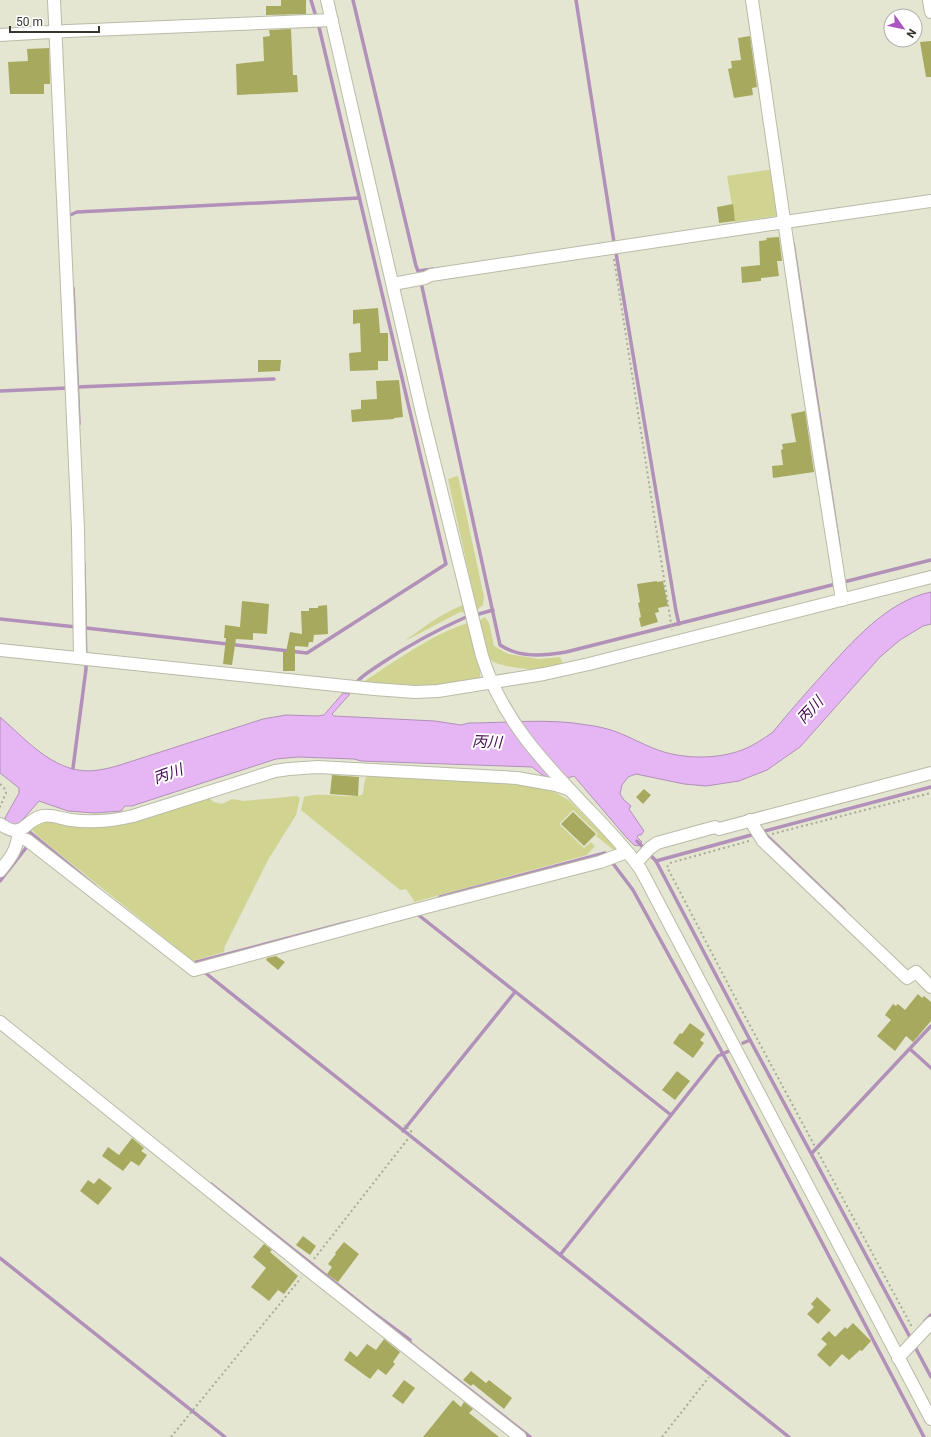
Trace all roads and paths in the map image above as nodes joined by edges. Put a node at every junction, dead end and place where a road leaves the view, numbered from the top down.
1 (54, 0) edge
2 (327, 0) edge
3 (752, 0) edge
4 (929, 0) edge
5 (931, 12) edge
6 (321, 21) junction
7 (59, 31) junction
8 (0, 35) edge
9 (931, 202) edge
10 (787, 220) junction
11 (612, 248) junction
12 (393, 284) junction
13 (931, 577) edge
14 (841, 596) junction
15 (672, 629) dead end
16 (0, 650) edge
17 (84, 659) junction
18 (493, 687) junction
19 (931, 773) edge
20 (0, 784) edge
21 (566, 786) junction
22 (931, 793) edge
23 (0, 807) edge
24 (17, 832) edge
25 (759, 832) junction
26 (627, 852) junction
27 (636, 863) junction
28 (0, 871) edge
29 (931, 987) edge
30 (0, 1022) edge
31 (404, 1126) dead end
32 (310, 1265) junction
33 (931, 1323) edge
34 (913, 1338) junction
35 (898, 1358) junction
36 (709, 1377) dead end
37 (931, 1419) edge
38 (172, 1437) edge
39 (520, 1437) edge
40 (662, 1437) edge

1 - 7 street
2 - 6 street
3 - 10 street
4 - 5 street
6 - 7 street
6 - 12 street
7 - 8 street
7 - 17 street
9 - 10 street
10 - 11 street
10 - 14 street
11 - 12 street
11 - 15 path
12 - 18 street
13 - 14 street
14 - 18 street
16 - 17 street
17 - 18 street
18 - 21 street
19 - 25 street
20 - 23 path
21 - 24 street
21 - 26 street
22 - 25 path
24 - 26 street
24 - 28 street
25 - 27 street
25 - 29 street
25 - 34 path
26 - 27 street
27 - 35 street
30 - 32 street
31 - 32 path
32 - 38 path
32 - 39 street
33 - 34 street
34 - 35 street
35 - 37 street
36 - 40 path

